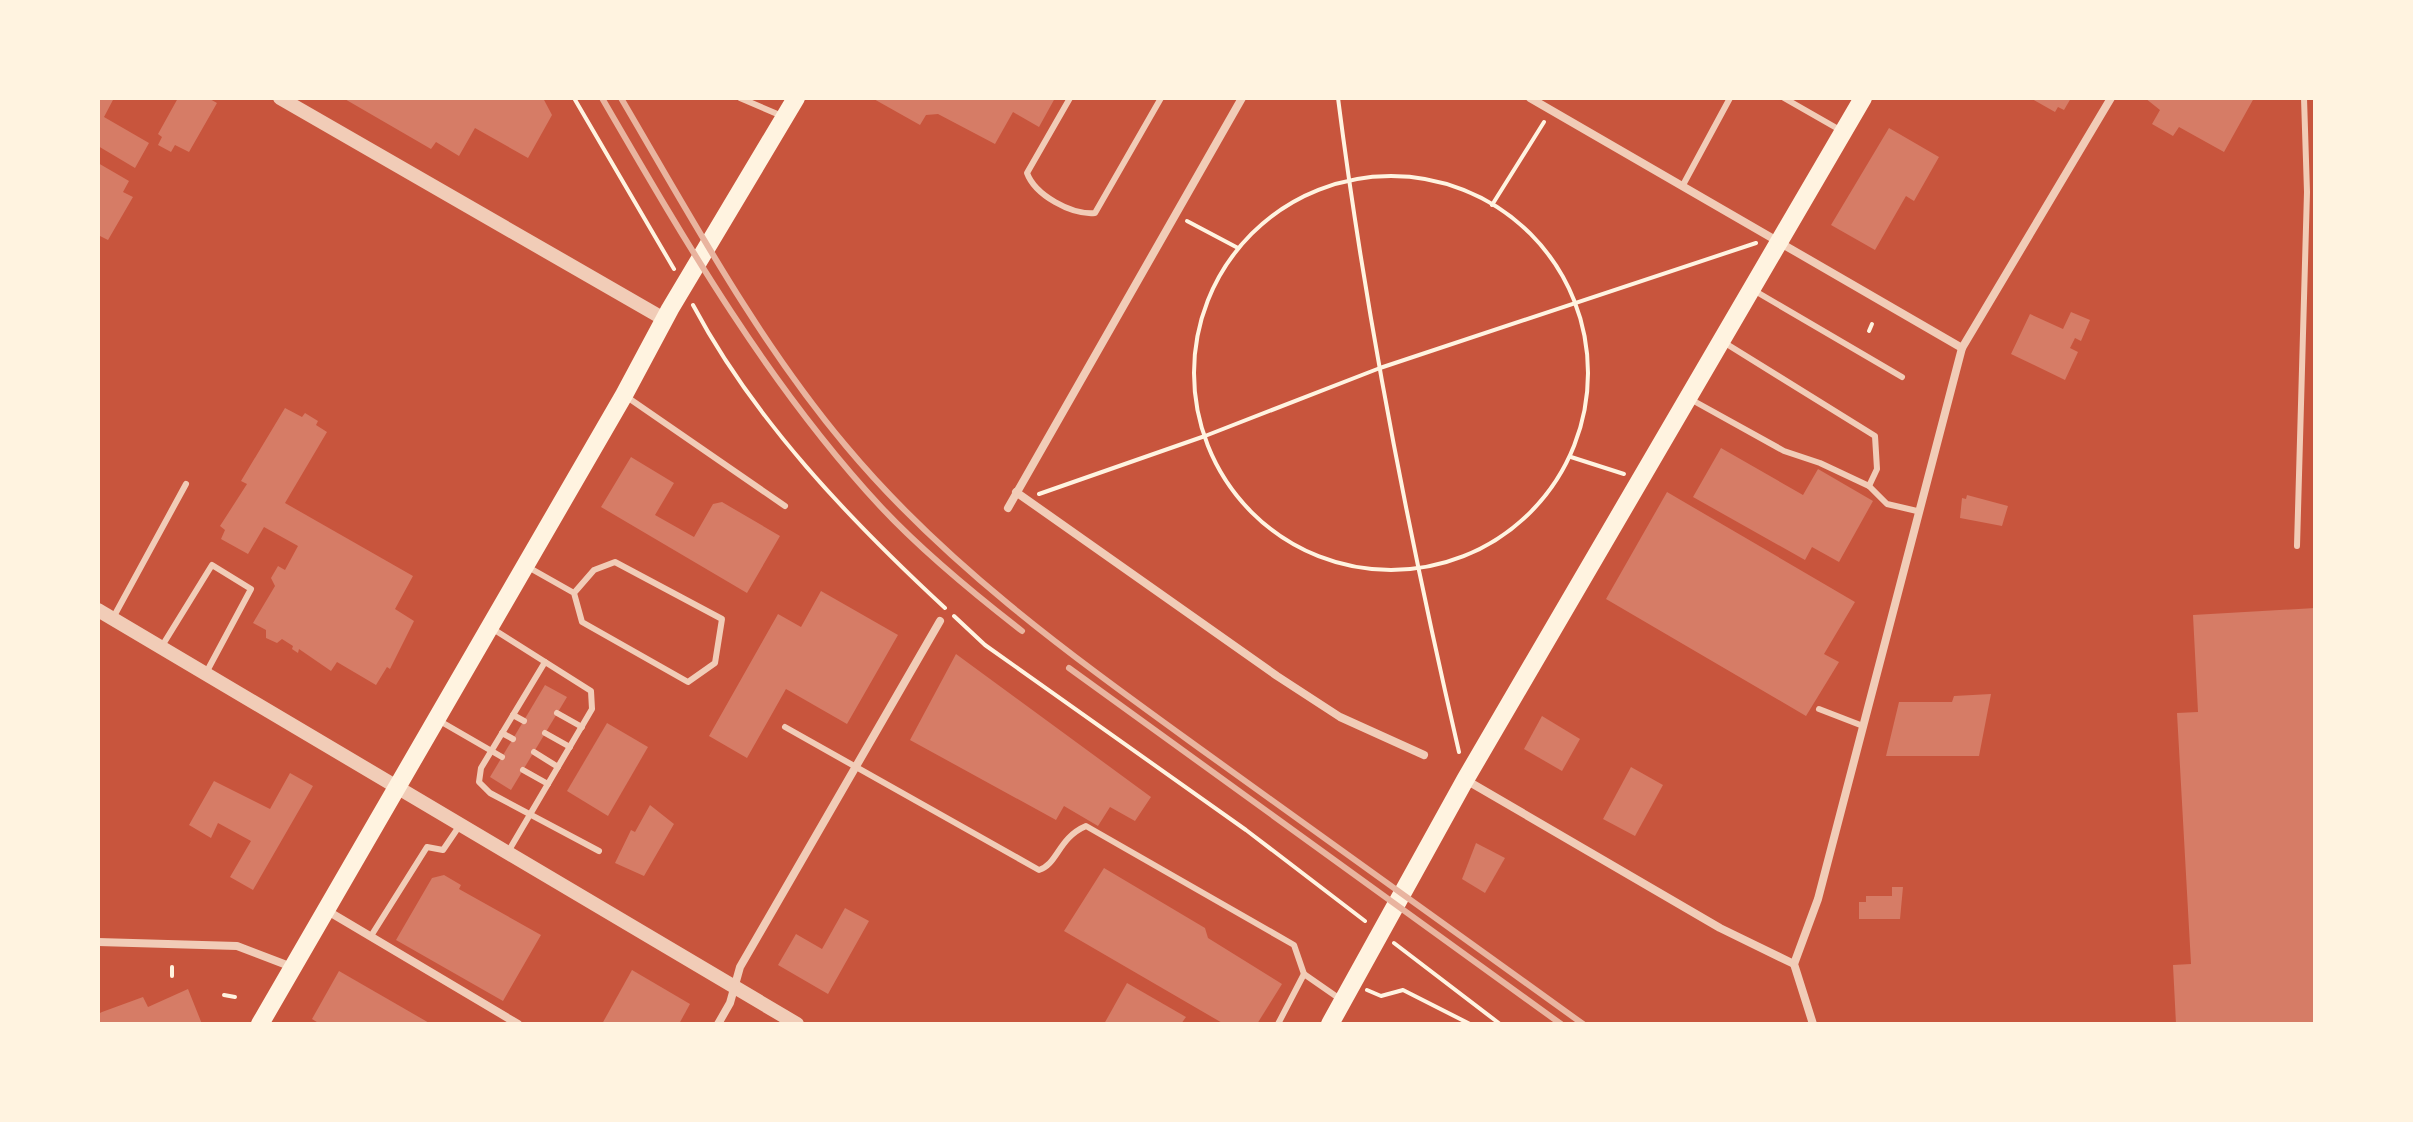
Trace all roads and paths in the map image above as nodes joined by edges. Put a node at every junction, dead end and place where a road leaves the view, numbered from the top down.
1 (280, 98) edge
2 (574, 98) edge
3 (740, 98) edge
4 (796, 98) edge
5 (1070, 98) edge
6 (1161, 98) edge
7 (1338, 98) edge
8 (1530, 98) edge
9 (1730, 98) edge
10 (1784, 98) edge
11 (1863, 98) edge
12 (2111, 98) edge
13 (2304, 98) edge
14 (1240, 99) edge
15 (1552, 110) junction
16 (785, 117) junction
17 (1843, 132) junction
18 (1349, 182) junction
19 (1683, 185) junction
20 (1492, 205) junction
21 (1175, 214) junction
22 (1776, 239) junction
23 (1238, 248) junction
24 (676, 272) dead end
25 (1752, 290) junction
26 (690, 298) dead end
27 (1575, 306) junction
28 (667, 314) junction
29 (1872, 324) dead end
30 (1869, 331) dead end
31 (1722, 341) junction
32 (1962, 348) junction
33 (1380, 368) junction
34 (1902, 377) dead end
35 (624, 395) junction
36 (1688, 399) junction
37 (1205, 436) junction
38 (1571, 457) junction
39 (1641, 479) junction
40 (186, 484) dead end
41 (1869, 486) junction
42 (1016, 492) junction
43 (1026, 499) junction
44 (785, 506) dead end
45 (1008, 508) dead end
46 (1917, 511) junction
47 (2297, 546) dead end
48 (525, 566) junction
49 (1416, 567) junction
50 (574, 593) junction
51 (98, 610) edge
52 (113, 618) junction
53 (940, 621) dead end
54 (490, 627) junction
55 (162, 647) junction
56 (545, 662) junction
57 (206, 673) junction
58 (525, 694) junction
59 (536, 700) dead end
60 (1819, 709) dead end
61 (557, 713) dead end
62 (513, 715) junction
63 (435, 719) junction
64 (524, 721) dead end
65 (1863, 726) junction
66 (582, 727) junction
67 (785, 727) dead end
68 (502, 733) junction
69 (545, 733) dead end
70 (513, 739) dead end
71 (570, 747) junction
72 (491, 751) junction
73 (534, 752) dead end
74 (1424, 755) dead end
75 (502, 757) dead end
76 (856, 766) junction
77 (558, 767) junction
78 (523, 770) dead end
79 (1465, 780) junction
80 (548, 784) junction
81 (395, 786) junction
82 (530, 815) junction
83 (460, 825) junction
84 (599, 851) dead end
85 (507, 854) junction
86 (325, 910) junction
87 (1379, 935) junction
88 (371, 936) junction
89 (98, 942) edge
90 (1794, 964) junction
91 (172, 967) dead end
92 (293, 967) junction
93 (1304, 974) junction
94 (172, 976) dead end
95 (1354, 981) junction
96 (735, 987) junction
97 (224, 995) dead end
98 (235, 997) dead end
99 (1343, 1001) junction
100 (260, 1024) edge
101 (518, 1024) edge
102 (718, 1024) edge
103 (797, 1024) edge
104 (1278, 1024) edge
105 (1330, 1024) edge
106 (1470, 1024) edge
107 (1500, 1024) edge
108 (1813, 1024) edge

1 - 28 street
2 - 24 path
3 - 16 lane
4 - 16 main road
5 - 6 lane
7 - 18 path
8 - 15 street
9 - 19 lane
10 - 17 lane
11 - 17 main road
12 - 32 street
13 - 47 lane
14 - 21 street
15 - 19 street
15 - 20 path
16 - 28 main road
17 - 22 main road
18 - 20 path
18 - 23 path
18 - 33 path
19 - 22 street
20 - 27 path
21 - 23 path
21 - 42 street
22 - 25 main road
22 - 27 path
22 - 32 street
23 - 37 path
25 - 31 main road
25 - 34 lane
26 - 87 path
27 - 33 path
27 - 38 path
28 - 35 main road
29 - 30 path
31 - 36 main road
31 - 41 lane
32 - 46 street
33 - 37 path
33 - 49 path
35 - 44 lane
35 - 48 main road
36 - 39 main road
36 - 41 lane
37 - 43 path
37 - 49 path
38 - 39 path
38 - 49 path
39 - 79 main road
40 - 52 lane
41 - 46 lane
42 - 43 street
42 - 45 street
43 - 74 street
46 - 65 street
48 - 50 lane
48 - 54 main road
49 - 79 path
50 - 50 lane
51 - 52 street
52 - 55 street
53 - 76 street
54 - 56 lane
54 - 63 main road
55 - 57 street
55 - 57 lane
56 - 58 lane
56 - 66 lane
57 - 81 street
58 - 59 lane
58 - 62 lane
60 - 65 lane
61 - 66 lane
62 - 64 lane
62 - 68 lane
63 - 72 lane
63 - 81 main road
65 - 90 street
66 - 71 lane
67 - 76 lane
68 - 70 lane
68 - 72 lane
69 - 71 lane
71 - 77 lane
72 - 75 lane
72 - 82 lane
73 - 77 lane
76 - 93 lane
76 - 96 street
77 - 80 lane
78 - 80 lane
79 - 87 main road
79 - 90 street
80 - 82 lane
81 - 83 street
81 - 86 main road
82 - 84 lane
82 - 85 lane
83 - 85 street
83 - 88 lane
85 - 96 street
86 - 88 street
86 - 92 main road
87 - 95 main road
87 - 107 path
88 - 101 street
89 - 92 street
90 - 108 street
91 - 94 path
92 - 100 main road
93 - 99 lane
93 - 104 lane
95 - 99 main road
95 - 106 path
96 - 102 street
96 - 103 street
97 - 98 path
99 - 105 main road

